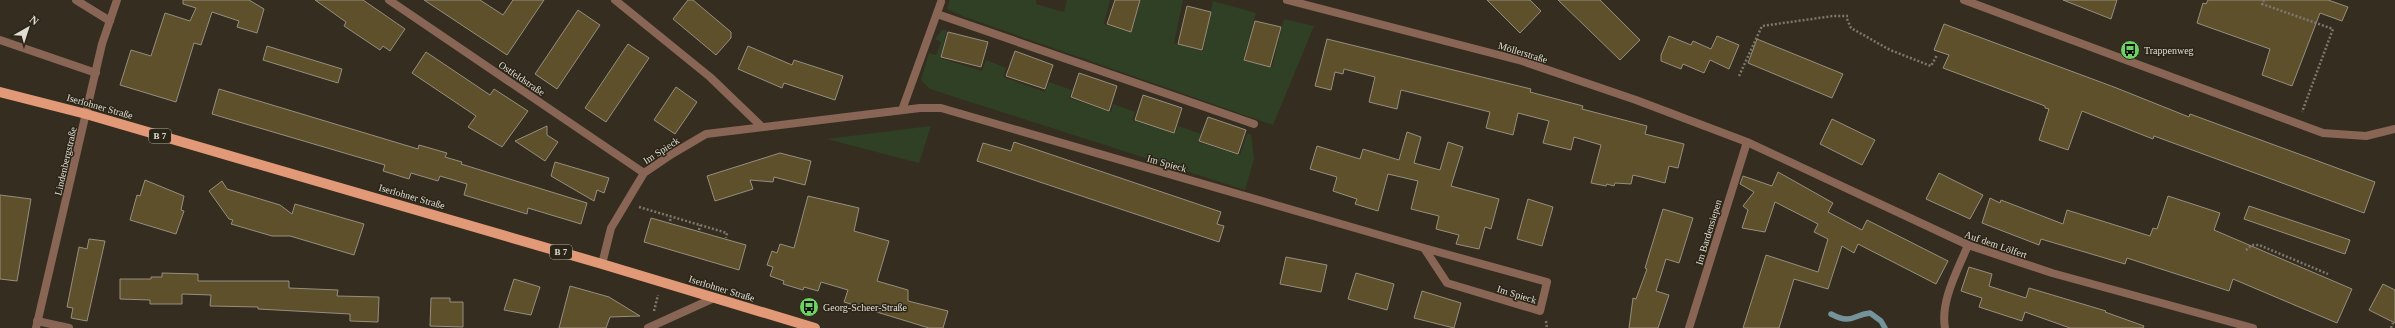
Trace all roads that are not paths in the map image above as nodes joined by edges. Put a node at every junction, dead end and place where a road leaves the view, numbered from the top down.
1 (76, 0) edge
2 (117, 0) edge
3 (389, 0) edge
4 (615, 0) edge
5 (1287, 0) edge
6 (1964, 0) edge
7 (941, 2) dead end
8 (937, 14) junction
9 (110, 21) junction
10 (0, 40) edge
11 (96, 74) junction
12 (0, 92) edge
13 (902, 110) junction
14 (86, 114) junction
15 (1254, 124) dead end
16 (762, 127) junction
17 (2395, 129) edge
18 (1746, 142) junction
19 (644, 173) junction
20 (1968, 245) junction
21 (1424, 248) junction
22 (602, 264) junction
23 (714, 298) junction
24 (37, 325) edge
25 (69, 328) edge
26 (648, 328) edge
27 (815, 328) edge
28 (1689, 328) edge
29 (1945, 328) edge
30 (2253, 328) edge

1 - 9 street
2 - 9 street, Lindenbergstraße
3 - 19 street, Ostfeldstraße
4 - 16 street
5 - 18 street, Möllerstraße
6 - 17 street
7 - 8 street
8 - 13 street
8 - 15 street
9 - 11 street, Lindenbergstraße
10 - 11 street
11 - 14 street, Lindenbergstraße
12 - 14 main road, Iserlohner Straße / B 7
13 - 16 street, Im Spieck
13 - 21 street, Im Spieck
14 - 22 main road, Iserlohner Straße / B 7
14 - 24 street, Lindenbergstraße
16 - 19 street, Im Spieck
18 - 20 street, Auf dem Lölfert
18 - 28 street, Im Bardensiepen
19 - 22 street, Im Spieck
20 - 29 street
20 - 30 street, Auf dem Lölfert
21 - 21 street, Im Spieck
22 - 23 main road, Iserlohner Straße / B 7
23 - 26 street
23 - 27 main road, Iserlohner Straße / B 7
24 - 25 street

